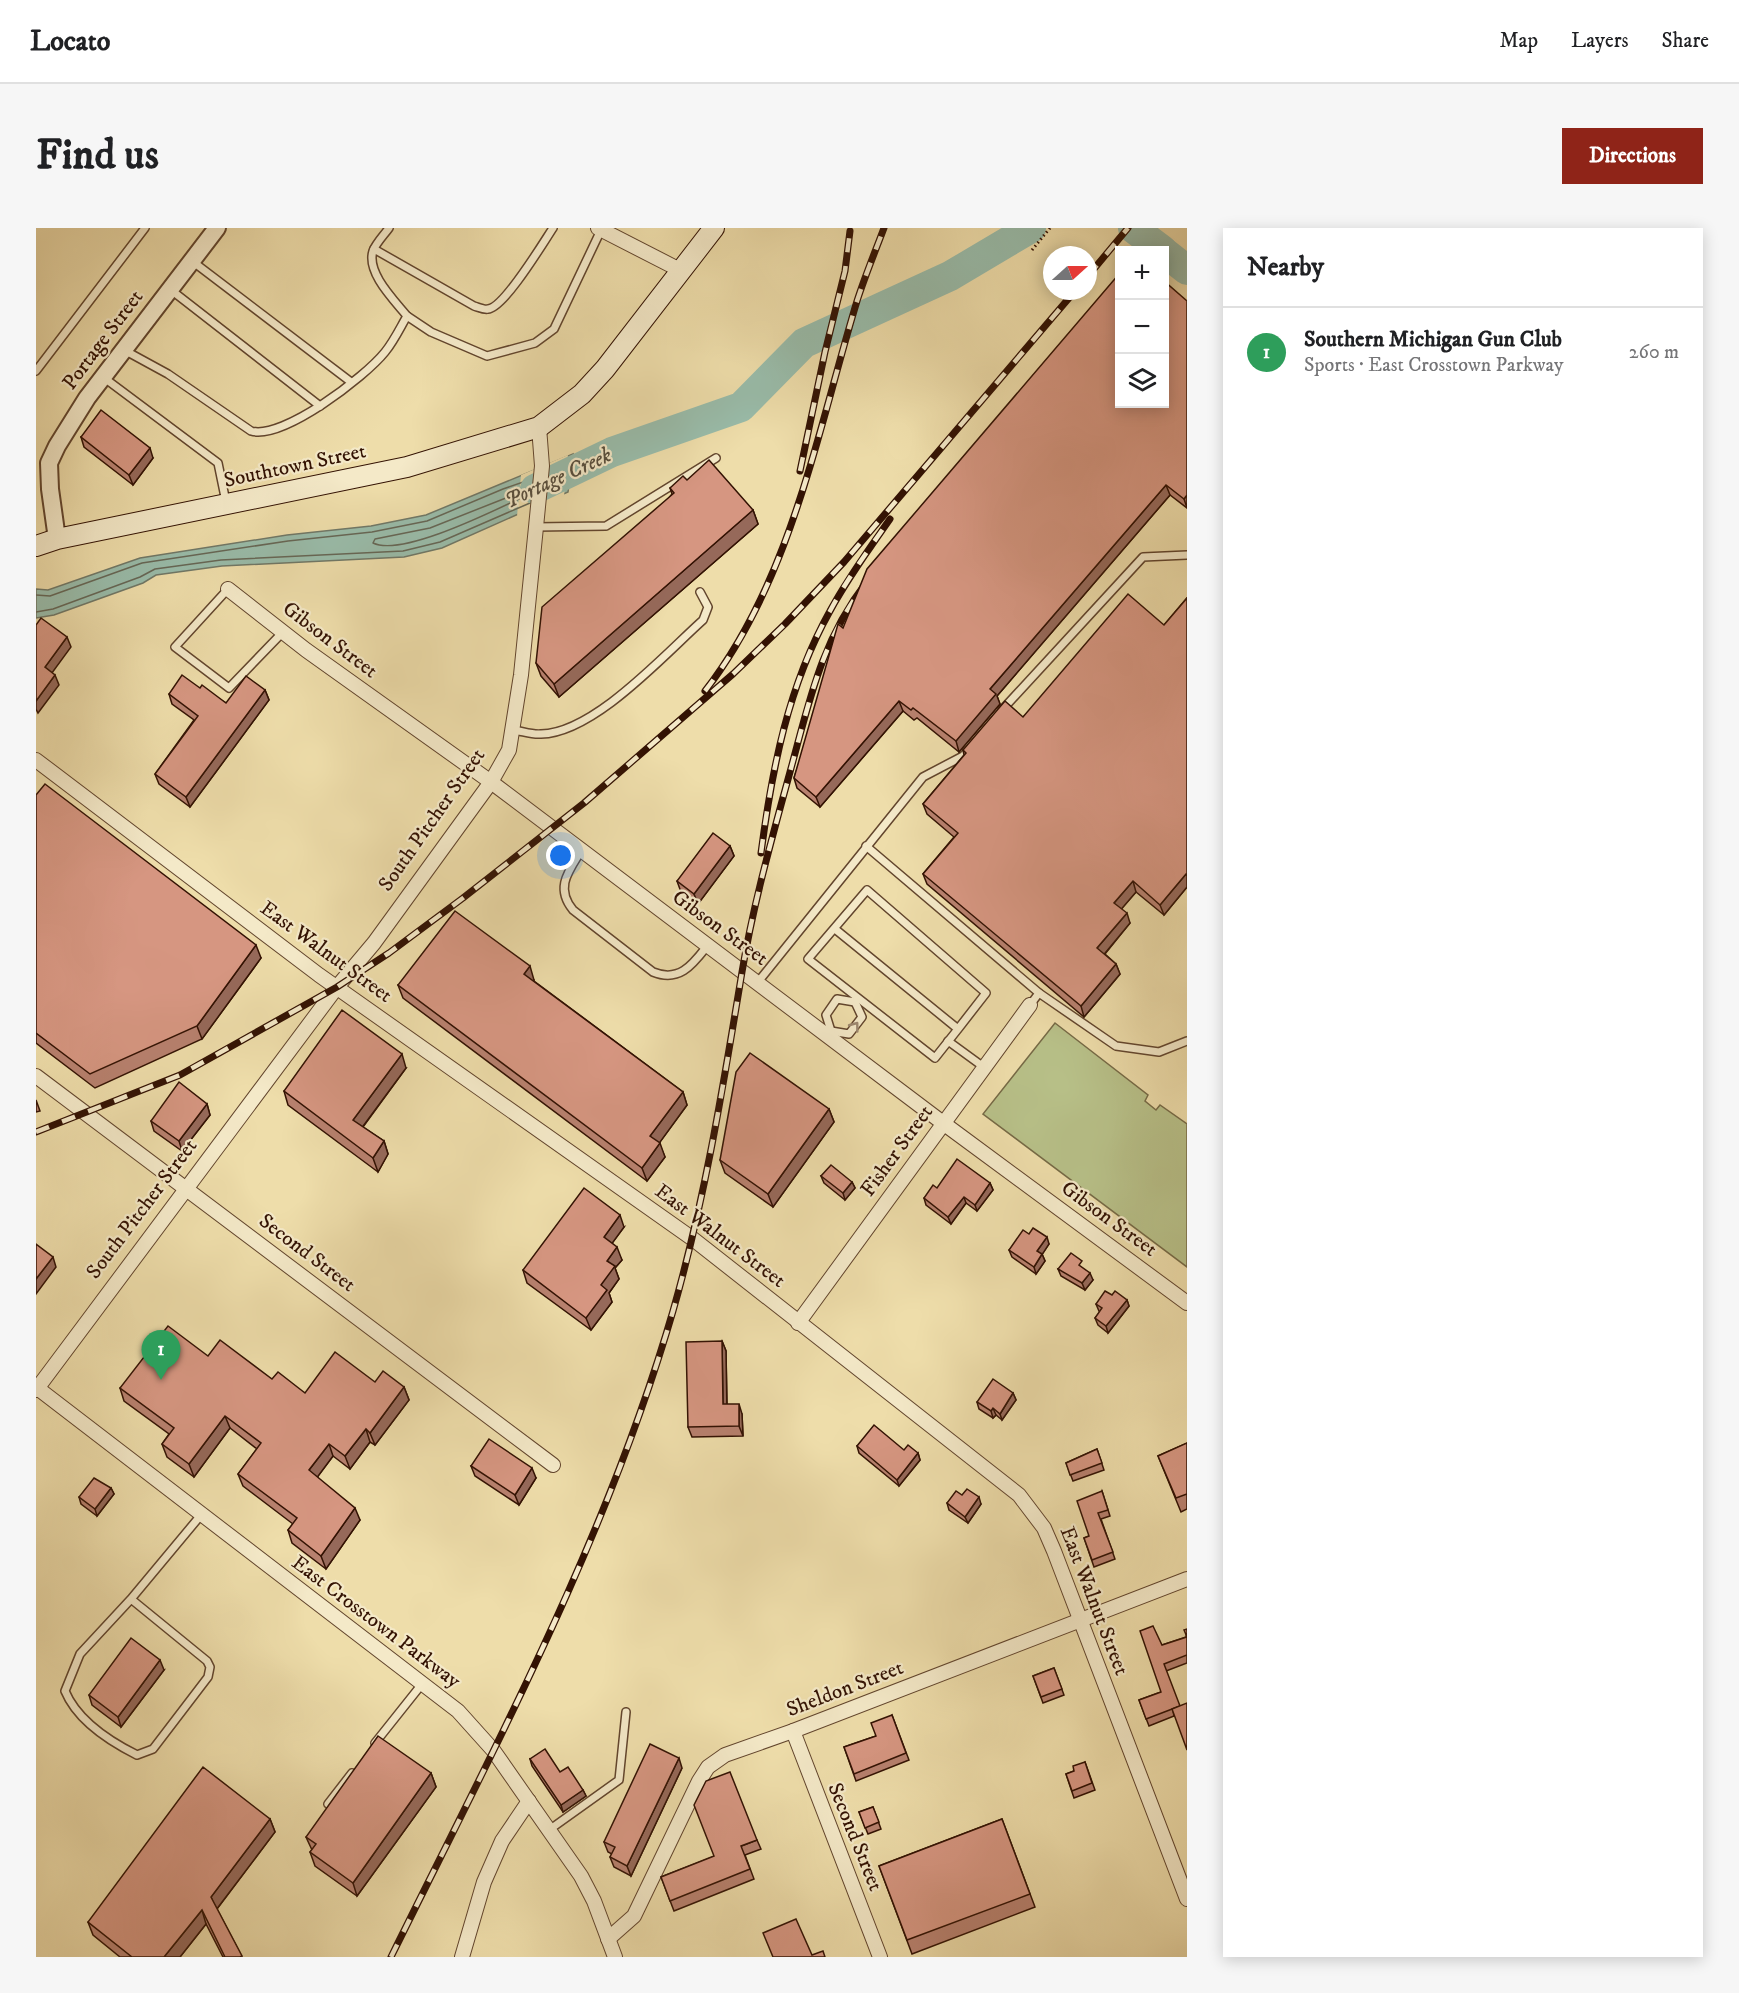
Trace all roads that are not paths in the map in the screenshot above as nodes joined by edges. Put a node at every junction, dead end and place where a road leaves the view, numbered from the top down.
1 (145, 228) edge
2 (217, 228) edge
3 (390, 228) edge
4 (553, 228) edge
5 (714, 228) edge
6 (600, 229) edge
7 (374, 249) junction
8 (192, 261) junction
9 (680, 270) junction
10 (171, 290) junction
11 (407, 316) junction
12 (124, 350) junction
13 (36, 371) edge
14 (103, 377) junction
15 (351, 382) junction
16 (320, 406) junction
17 (538, 427) junction
18 (716, 458) dead end
19 (226, 505) junction
20 (536, 527) junction
21 (57, 539) junction
22 (36, 546) edge
23 (1187, 555) edge
24 (228, 589) joint
25 (700, 592) dead end
26 (283, 632) junction
27 (1000, 713) edge
28 (513, 730) junction
29 (970, 748) edge
30 (36, 760) edge
31 (490, 782) junction
32 (866, 846) junction
33 (581, 851) junction
34 (835, 929) junction
35 (708, 945) junction
36 (758, 982) junction
37 (336, 987) junction
38 (1039, 993) junction
39 (856, 1000) junction
40 (1030, 1005) joint
41 (958, 1029) junction
42 (830, 1033) junction
43 (948, 1041) junction
44 (1187, 1041) edge
45 (985, 1068) junction
46 (36, 1076) edge
47 (943, 1123) junction
48 (187, 1189) junction
49 (1187, 1303) edge
50 (798, 1323) junction
51 (37, 1388) edge
52 (553, 1465) dead end
53 (201, 1515) junction
54 (1187, 1579) edge
55 (130, 1599) junction
56 (1080, 1620) junction
57 (422, 1684) junction
58 (626, 1712) dead end
59 (793, 1731) junction
60 (368, 1752) edge
61 (355, 1769) edge
62 (529, 1801) junction
63 (328, 1804) edge
64 (549, 1830) junction
65 (1187, 1899) edge
66 (608, 1939) junction
67 (462, 1957) edge
68 (615, 1957) edge
69 (880, 1957) edge

1 - 13 lane
2 - 8 street, Portage Street
3 - 7 lane
4 - 7 lane
5 - 9 main road
6 - 9 street
6 - 11 lane
7 - 11 lane
8 - 10 street, Portage Street
8 - 15 lane
9 - 17 main road
10 - 12 street, Portage Street
10 - 16 lane
11 - 15 lane
12 - 14 street, Portage Street
12 - 16 lane
14 - 19 lane
14 - 21 street, Portage Street
15 - 16 lane
17 - 19 main road, Southtown Street
17 - 20 street, South Pitcher Street
18 - 20 lane
19 - 21 main road, Southtown Street
20 - 28 street, South Pitcher Street
21 - 22 main road
23 - 27 lane
24 - 26 street, Gibson Street
24 - 26 lane
25 - 28 lane
26 - 31 street, Gibson Street
28 - 31 street, South Pitcher Street
29 - 32 lane
30 - 37 street, East Walnut Street
31 - 33 street, Gibson Street
31 - 37 street, South Pitcher Street
32 - 36 lane
32 - 38 lane
33 - 35 street, Gibson Street
33 - 35 lane
34 - 39 lane
34 - 41 lane
34 - 41 lane
35 - 36 street, Gibson Street
36 - 42 street, Gibson Street
37 - 48 street, South Pitcher Street
37 - 50 street, East Walnut Street
38 - 40 lane
38 - 44 lane
39 - 42 lane
42 -> 39 lane
39 - 43 lane
40 - 45 street, Fisher Street
41 - 43 lane
42 - 47 street, Gibson Street
43 - 45 lane
45 - 47 street, Fisher Street
46 - 48 street, Second Street
47 - 49 street, Gibson Street
47 - 50 street, Fisher Street
48 - 51 street, South Pitcher Street
48 - 52 street, Second Street
50 - 56 street, East Walnut Street
51 - 53 street, East Crosstown Parkway
53 - 55 lane
53 - 57 street, East Crosstown Parkway
54 - 56 street, Sheldon Street
55 - 55 lane
56 - 59 street, Sheldon Street
56 - 65 street, East Walnut Street
57 - 60 lane
57 - 62 street, East Crosstown Parkway
58 - 64 lane
59 - 66 street, Sheldon Street
59 - 69 street, Second Street
61 - 63 lane
62 - 64 street, East Crosstown Parkway
62 - 67 street
64 - 66 street, East Crosstown Parkway
66 - 68 street, East Crosstown Parkway

